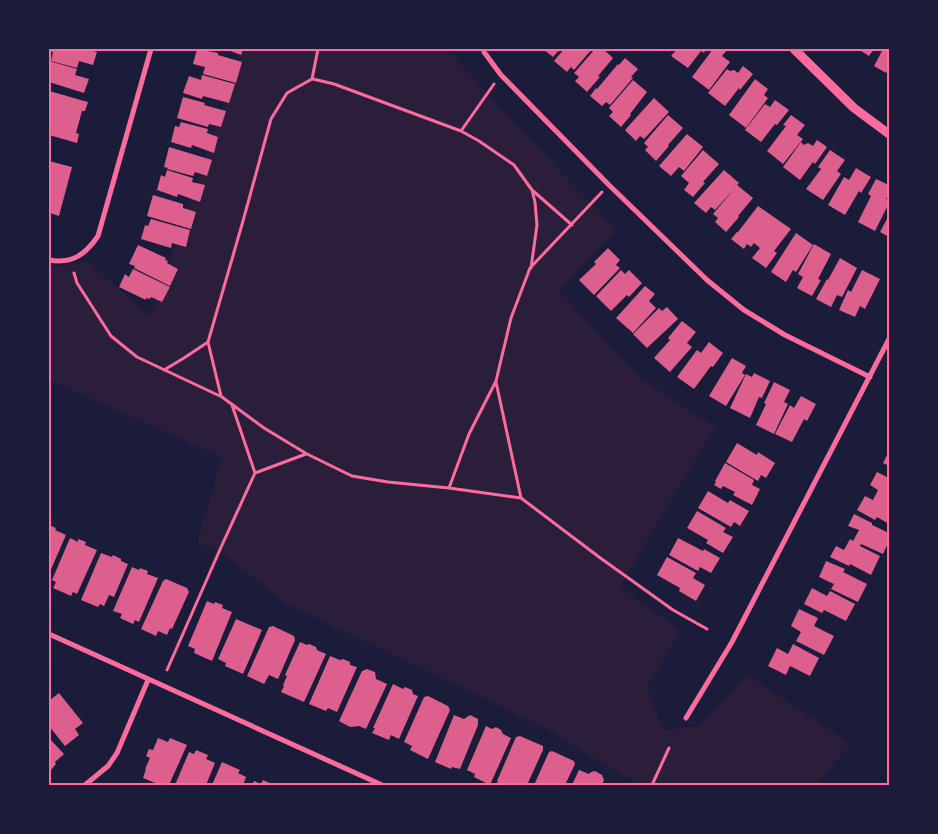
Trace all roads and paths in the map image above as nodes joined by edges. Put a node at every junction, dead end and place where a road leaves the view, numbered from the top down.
1 (151, 49) edge
2 (318, 49) edge
3 (483, 49) edge
4 (794, 49) edge
5 (501, 75) junction
6 (312, 79) junction
7 (461, 131) junction
8 (889, 134) edge
9 (608, 185) junction
10 (532, 190) junction
11 (572, 225) junction
12 (49, 260) edge
13 (530, 268) junction
14 (74, 273) dead end
15 (889, 339) edge
16 (208, 342) junction
17 (164, 370) junction
18 (870, 377) junction
19 (496, 381) junction
20 (222, 397) junction
21 (232, 404) junction
22 (307, 454) junction
23 (255, 473) junction
24 (449, 488) junction
25 (521, 498) junction
26 (708, 629) dead end
27 (49, 634) edge
28 (167, 670) dead end
29 (148, 680) junction
30 (686, 718) dead end
31 (669, 748) dead end
32 (85, 785) edge
33 (382, 785) edge
34 (652, 785) edge

1 - 12 street
2 - 6 path
3 - 5 street
4 - 8 street
5 - 7 path
5 - 9 street
6 - 7 path
6 - 16 path
7 - 10 path
9 - 11 path
9 - 18 street
10 - 11 path
10 - 13 path
11 - 13 path
13 - 19 path
14 - 17 path
15 - 18 street
16 - 17 path
16 - 20 path
17 - 20 path
18 - 30 street
19 - 24 path
19 - 25 path
20 - 21 path
21 - 22 path
21 - 23 path
22 - 23 path
22 - 24 path
23 - 28 path
24 - 25 path
25 - 26 path
27 - 29 street
29 - 32 street
29 - 33 street
31 - 34 path

